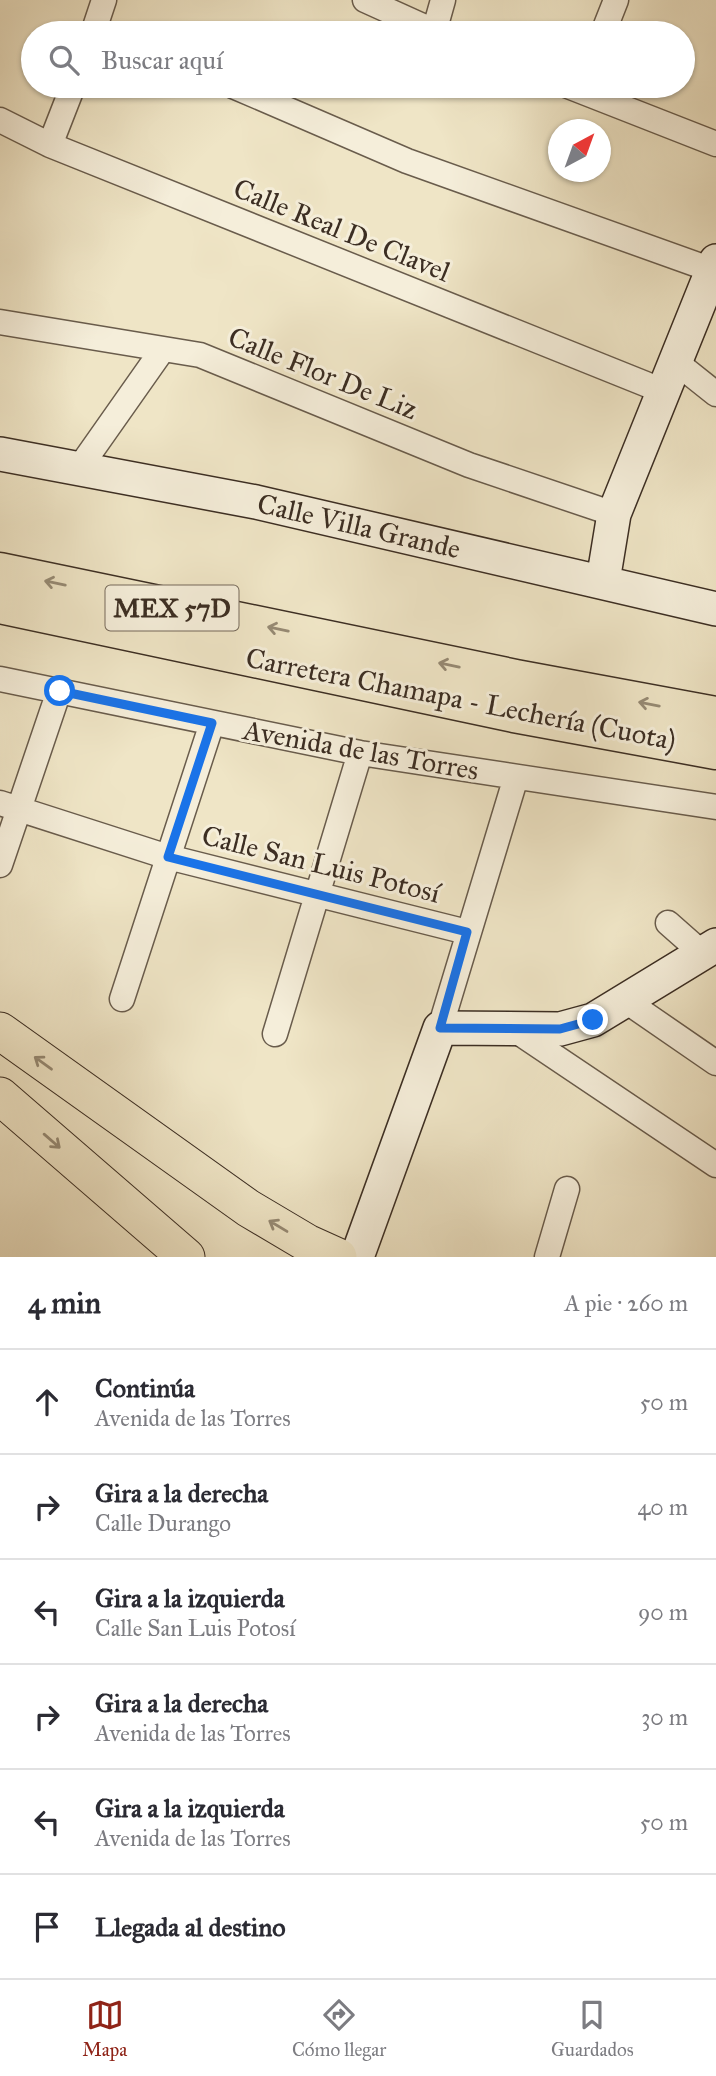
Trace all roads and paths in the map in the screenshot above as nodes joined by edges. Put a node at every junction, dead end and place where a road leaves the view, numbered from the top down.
1 (104, 0) edge
2 (365, 0) edge
3 (443, 0) edge
4 (616, 0) edge
5 (101, 21) edge
6 (410, 21) edge
7 (439, 21) edge
8 (608, 21) edge
9 (68, 98) edge
10 (261, 98) edge
11 (602, 98) edge
12 (0, 120) edge
13 (716, 144) edge
14 (50, 145) junction
15 (714, 266) edge
16 (0, 322) edge
17 (163, 349) junction
18 (670, 377) junction
19 (716, 394) edge
20 (0, 454) edge
21 (80, 467) junction
22 (614, 514) junction
23 (0, 572) edge
24 (603, 582) junction
25 (0, 604) edge
26 (716, 609) edge
27 (0, 679) edge
28 (60, 691) junction
29 (716, 716) edge
30 (212, 723) junction
31 (716, 750) edge
32 (360, 753) junction
33 (516, 777) junction
34 (9, 807) edge
35 (716, 807) edge
36 (168, 857) junction
37 (0, 864) edge
38 (318, 894) junction
39 (667, 923) dead end
40 (467, 932) junction
41 (709, 949) edge
42 (122, 999) dead end
43 (626, 1001) junction
44 (511, 1027) junction
45 (440, 1028) junction
46 (0, 1031) edge
47 (275, 1034) dead end
48 (716, 1063) edge
49 (0, 1096) edge
50 (716, 1165) edge
51 (568, 1189) dead end
52 (186, 1257) edge
53 (338, 1257) edge
54 (357, 1257) edge
55 (547, 1257) edge

1 - 5 street
2 - 6 street
3 - 7 street
4 - 8 street
9 - 14 street
10 - 15 street
11 - 13 street
12 - 14 street, Calle Real De Clavel
14 - 18 street, Calle Real De Clavel
15 - 18 street
16 - 17 street, Calle Flor De Liz
17 - 21 street
17 - 22 street, Calle Flor De Liz
18 - 19 street
18 - 22 street
20 - 21 street, Calle Villa Grande
21 - 24 street, Calle Villa Grande
22 - 24 street
29 -> 23 highway, Carretera Chamapa - Lechería (Cuota) / MEX 57D
24 - 26 street, Calle Villa Grande
25 - 31 highway, Carretera Chamapa - Lechería (Cuota) / MEX 57D
27 - 28 street, Avenida de las Torres
28 - 30 street, Avenida de las Torres
28 - 34 street
30 - 32 street, Avenida de las Torres
30 - 36 street
32 - 33 street, Avenida de las Torres
32 - 38 street
33 - 35 street, Avenida de las Torres
33 - 40 street, Avenida de las Torres
34 - 36 street, Calle San Luis Potosí
34 - 37 street
36 - 38 street, Calle San Luis Potosí
36 - 42 street
38 - 40 street, Calle San Luis Potosí
38 - 47 street
39 - 41 street
40 - 45 street, Avenida de las Torres
41 - 43 street
43 - 44 street
43 - 48 street
44 - 45 street
44 - 50 street
45 - 54 street, Avenida de las Torres
53 -> 46 main road
49 -> 52 main road
51 - 55 street

